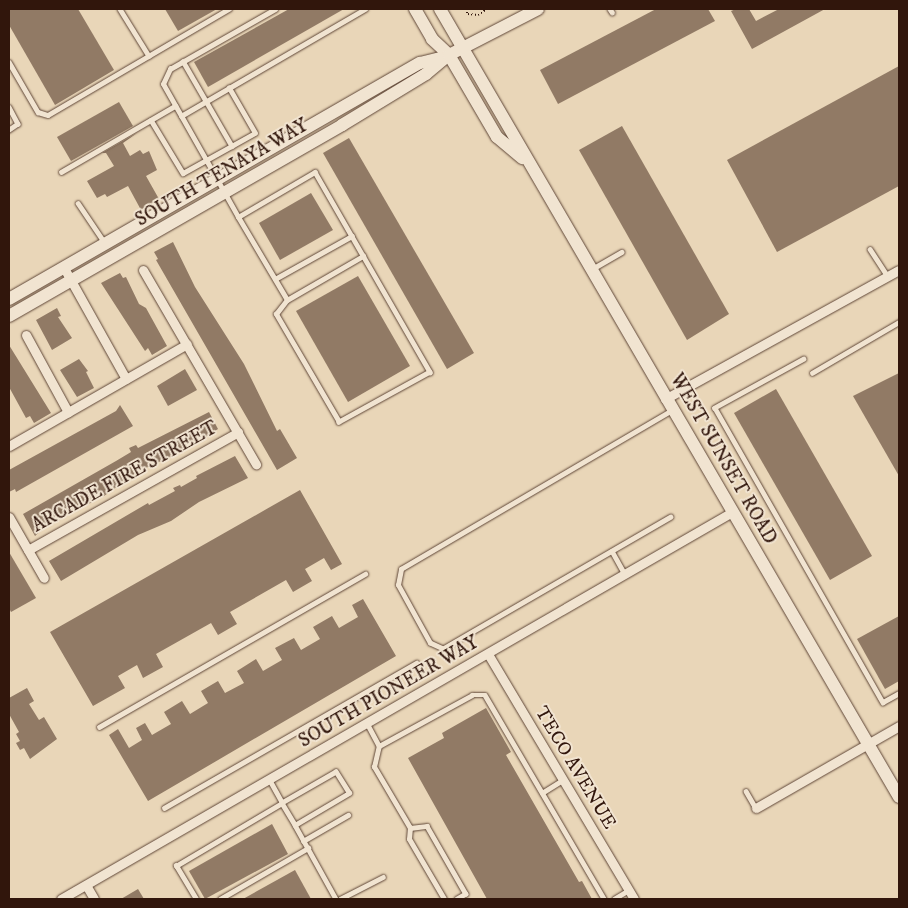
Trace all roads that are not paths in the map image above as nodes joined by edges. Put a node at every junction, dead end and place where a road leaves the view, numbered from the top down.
1 (120, 9) edge
2 (229, 9) edge
3 (275, 9) edge
4 (365, 9) edge
5 (415, 9) edge
6 (440, 9) edge
7 (538, 9) edge
8 (462, 48) junction
9 (449, 55) junction
10 (149, 56) junction
11 (9, 62) edge
12 (183, 62) junction
13 (229, 88) junction
14 (206, 101) junction
15 (175, 106) junction
16 (9, 107) edge
17 (181, 116) junction
18 (151, 120) junction
19 (9, 130) edge
20 (232, 146) junction
21 (206, 160) junction
22 (526, 161) junction
23 (60, 172) dead end
24 (217, 180) junction
25 (225, 193) junction
26 (78, 203) dead end
27 (238, 217) junction
28 (352, 236) junction
29 (106, 244) junction
30 (870, 248) dead end
31 (621, 252) dead end
32 (363, 256) junction
33 (64, 268) junction
34 (143, 270) dead end
35 (592, 270) junction
36 (899, 270) edge
37 (888, 276) junction
38 (275, 280) junction
39 (72, 282) junction
40 (9, 299) edge
41 (287, 300) junction
42 (9, 316) edge
43 (899, 322) edge
44 (26, 335) dead end
45 (187, 344) junction
46 (804, 359) dead end
47 (812, 373) dead end
48 (126, 379) junction
49 (665, 399) junction
50 (672, 410) junction
51 (68, 412) junction
52 (238, 432) junction
53 (9, 446) edge
54 (256, 464) dead end
55 (732, 512) junction
56 (9, 517) edge
57 (671, 517) dead end
58 (28, 550) junction
59 (612, 551) junction
60 (365, 574) dead end
61 (626, 574) junction
62 (44, 578) dead end
63 (488, 654) junction
64 (416, 663) dead end
65 (899, 693) edge
66 (366, 724) junction
67 (899, 726) edge
68 (99, 727) dead end
69 (868, 743) junction
70 (379, 746) junction
71 (887, 776) junction
72 (268, 780) junction
73 (563, 780) junction
74 (746, 791) dead end
75 (542, 793) junction
76 (899, 797) edge
77 (282, 803) junction
78 (164, 808) dead end
79 (756, 808) joint
80 (899, 808) edge
81 (348, 815) dead end
82 (295, 825) junction
83 (410, 828) junction
84 (303, 840) junction
85 (308, 848) junction
86 (383, 877) dead end
87 (86, 886) junction
88 (628, 890) junction
89 (61, 899) edge
90 (94, 899) edge
91 (196, 899) edge
92 (220, 899) edge
93 (336, 899) edge
94 (340, 899) edge
95 (444, 899) edge
96 (457, 899) edge
97 (604, 899) edge
98 (614, 899) edge
99 (634, 899) edge

1 - 10 lane
2 - 10 lane
3 - 12 lane
4 - 13 lane
5 - 9 main road, WEST SUNSET ROAD
6 - 8 main road, WEST SUNSET ROAD
7 - 8 main road, SOUTH TENAYA WAY
8 - 9 main road, SOUTH TENAYA WAY
8 - 22 main road, WEST SUNSET ROAD
9 - 22 main road, WEST SUNSET ROAD
9 - 24 main road, SOUTH TENAYA WAY
9 - 25 main road, SOUTH TENAYA WAY
10 - 11 lane
12 - 14 lane
12 - 15 lane
13 - 14 lane
13 - 20 lane
14 - 17 lane
14 - 20 lane
15 - 17 lane
15 - 18 lane
16 - 19 lane
17 - 21 lane
18 - 21 lane
18 - 23 lane
20 - 21 lane
21 - 24 lane
22 - 35 main road, WEST SUNSET ROAD
24 - 25 lane
24 - 29 main road, SOUTH TENAYA WAY
25 - 27 lane
25 - 39 main road, SOUTH TENAYA WAY
26 - 29 lane
27 - 28 lane
27 - 38 lane
28 - 32 lane
28 - 38 lane
29 - 33 main road, SOUTH TENAYA WAY
30 - 37 lane
31 - 35 lane
32 - 41 lane
32 - 41 lane
33 - 39 street
33 - 40 main road, SOUTH TENAYA WAY
34 - 45 street
35 - 49 main road, WEST SUNSET ROAD
36 - 37 street
37 - 49 street
38 - 41 lane
39 - 42 main road, SOUTH TENAYA WAY
39 - 48 street
43 - 47 lane
44 - 51 street
45 - 48 street
45 - 52 street
46 - 65 lane
48 - 51 street
49 - 50 main road, WEST SUNSET ROAD
50 - 55 main road, WEST SUNSET ROAD
50 - 59 lane
51 - 53 street
52 - 54 street
52 - 58 street, ARCADE FIRE STREET
55 - 61 street, SOUTH PIONEER WAY
55 - 69 main road, WEST SUNSET ROAD
56 - 58 street
57 - 59 lane
58 - 62 street
59 - 61 lane
60 - 68 lane
61 - 63 street, SOUTH PIONEER WAY
63 - 66 street, SOUTH PIONEER WAY
63 - 73 street, TECO AVENUE
64 - 78 lane
66 - 70 lane
66 - 72 street, SOUTH PIONEER WAY
67 - 69 street
69 - 71 main road, WEST SUNSET ROAD
69 - 79 street
70 - 75 lane
70 - 83 lane
71 - 76 main road, WEST SUNSET ROAD
71 - 80 main road, WEST SUNSET ROAD
72 - 77 lane
72 - 87 street, SOUTH PIONEER WAY
73 - 75 lane
73 - 88 street, TECO AVENUE
74 - 79 lane
75 - 97 lane
77 - 82 lane
77 - 82 lane
77 - 91 lane
81 - 84 lane
82 - 84 lane
83 - 95 lane
83 - 96 lane
84 - 85 lane
85 - 92 lane
85 - 93 lane
86 - 94 lane
87 - 89 street, SOUTH PIONEER WAY
87 - 90 street
88 - 98 lane
88 - 99 street, TECO AVENUE

